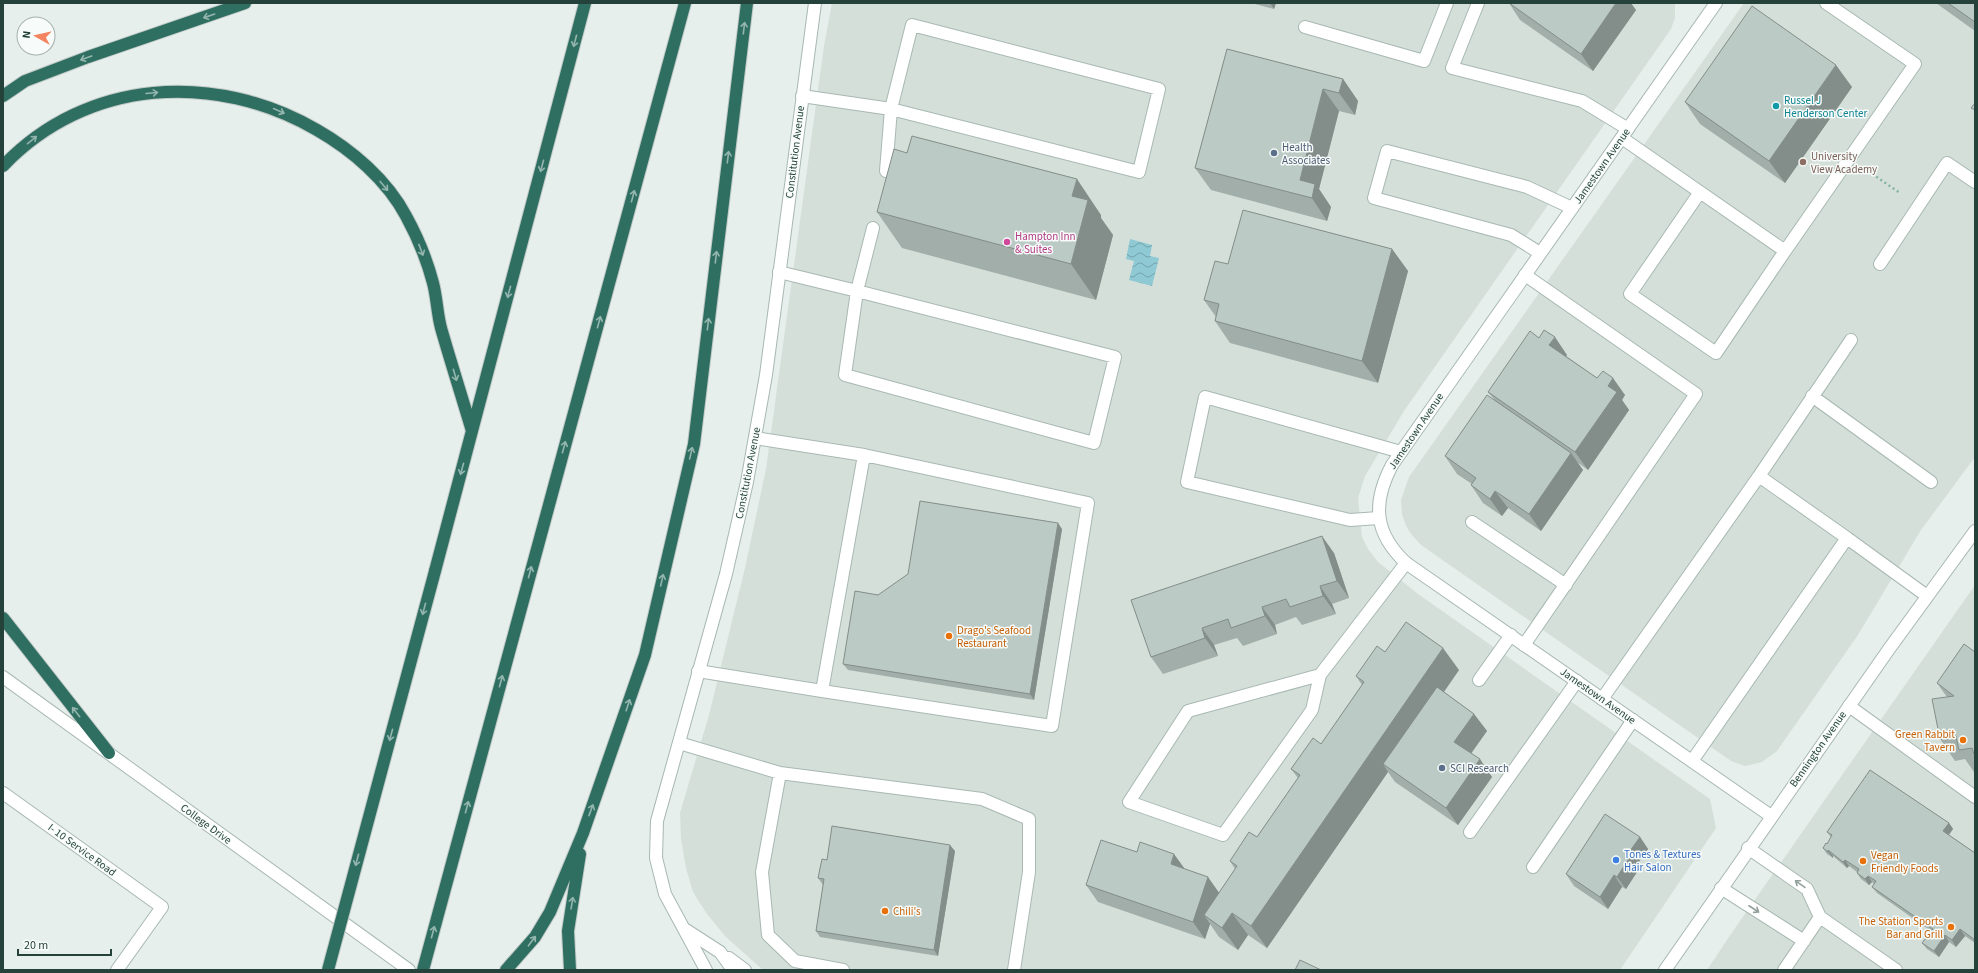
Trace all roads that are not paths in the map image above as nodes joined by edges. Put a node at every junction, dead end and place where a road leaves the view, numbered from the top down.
1 (245, 3) edge
2 (585, 3) edge
3 (685, 3) edge
4 (747, 3) edge
5 (815, 3) edge
6 (1447, 3) edge
7 (1478, 3) edge
8 (1716, 3) edge
9 (1826, 3) edge
10 (1305, 28) dead end
11 (3, 96) edge
12 (802, 96) junction
13 (891, 109) junction
14 (1625, 134) junction
15 (3, 166) edge
16 (886, 171) edge
17 (1975, 182) edge
18 (1700, 192) junction
19 (1572, 208) junction
20 (873, 228) dead end
21 (1785, 251) junction
22 (1540, 253) junction
23 (1880, 264) dead end
24 (779, 272) junction
25 (1525, 275) junction
26 (856, 290) junction
27 (1851, 340) dead end
28 (1812, 396) junction
29 (472, 431) junction
30 (755, 438) junction
31 (1400, 452) junction
32 (864, 455) junction
33 (1759, 476) junction
34 (1931, 482) dead end
35 (1379, 518) junction
36 (1472, 522) dead end
37 (1975, 531) edge
38 (1847, 538) junction
39 (1406, 563) junction
40 (1566, 585) junction
41 (1927, 596) junction
42 (3, 618) edge
43 (1510, 635) junction
44 (1524, 645) junction
45 (698, 671) junction
46 (1320, 675) junction
47 (3, 677) edge
48 (1479, 680) dead end
49 (1577, 681) junction
50 (822, 691) junction
51 (1602, 699) junction
52 (1849, 706) junction
53 (1633, 720) junction
54 (679, 743) junction
55 (109, 754) junction
56 (1692, 761) junction
57 (780, 773) junction
58 (3, 793) edge
59 (1975, 797) edge
60 (1771, 816) junction
61 (1470, 832) dead end
62 (583, 833) junction
63 (1748, 848) junction
64 (1533, 867) dead end
65 (1721, 888) junction
66 (1820, 917) junction
67 (685, 929) junction
68 (1804, 941) junction
69 (720, 952) junction
70 (117, 970) edge
71 (328, 970) edge
72 (409, 970) edge
73 (423, 970) edge
74 (506, 970) edge
75 (570, 970) edge
76 (706, 970) edge
77 (733, 970) edge
78 (745, 970) edge
79 (843, 970) edge
80 (1014, 970) edge
81 (1665, 970) edge
82 (1784, 970) edge
83 (1896, 970) edge

1 -> 11 highway
2 -> 29 highway
73 -> 3 highway
62 -> 4 highway
5 - 12 street, Constitution Avenue
6 - 10 street
7 - 14 street
8 - 14 street, Jamestown Avenue
9 - 21 street
12 - 13 street
12 - 24 street, Constitution Avenue
13 - 13 street
13 - 16 street
14 - 18 street
14 - 19 street, Jamestown Avenue
15 -> 29 highway
17 - 23 street
18 - 21 street
18 - 21 street
19 - 22 street, Jamestown Avenue
19 - 22 street
20 - 26 street
22 - 25 street, Jamestown Avenue
24 - 26 street
24 - 30 street, Constitution Avenue
25 - 31 street, Jamestown Avenue
25 - 40 street
26 - 26 street
27 - 28 street
28 - 33 street
28 - 34 street
29 -> 71 highway, bridge
30 - 32 street
30 - 45 street, Constitution Avenue
31 - 35 street, Jamestown Avenue
31 - 35 street
32 - 50 street
32 - 50 street
33 - 38 street
33 - 51 street
35 - 39 street, Jamestown Avenue
36 - 40 street
37 - 41 street, Bennington Avenue
38 - 41 street
38 - 56 street
39 - 43 street, Jamestown Avenue
39 - 46 street
40 - 44 street
41 - 52 street, Bennington Avenue
55 -> 42 highway
43 - 44 street, Jamestown Avenue
43 - 48 street
44 - 49 street, Jamestown Avenue
45 - 50 street
45 - 54 street, Constitution Avenue
46 - 46 street
47 - 55 street, College Drive
49 - 51 street, Jamestown Avenue
49 - 61 street
51 - 53 street, Jamestown Avenue
52 - 59 street
52 - 60 street, Bennington Avenue
53 - 56 street, Jamestown Avenue
53 - 64 street
54 - 57 street
54 - 67 street, Constitution Avenue
55 - 72 street, College Drive
56 - 60 street, Jamestown Avenue
57 - 79 street
57 - 80 street
58 - 70 street, I- 10 Service Road
60 - 63 street, Bennington Avenue
74 -> 62 highway
75 -> 62 highway
63 - 65 street, Bennington Avenue
66 -> 63 street
65 -> 68 street
65 - 81 street, Bennington Avenue
66 - 68 street
66 - 83 street
67 - 69 street, Constitution Avenue
67 - 76 street, Constitution Avenue
68 - 82 street
69 - 77 street, Constitution Avenue
69 - 78 street, Constitution Avenue

